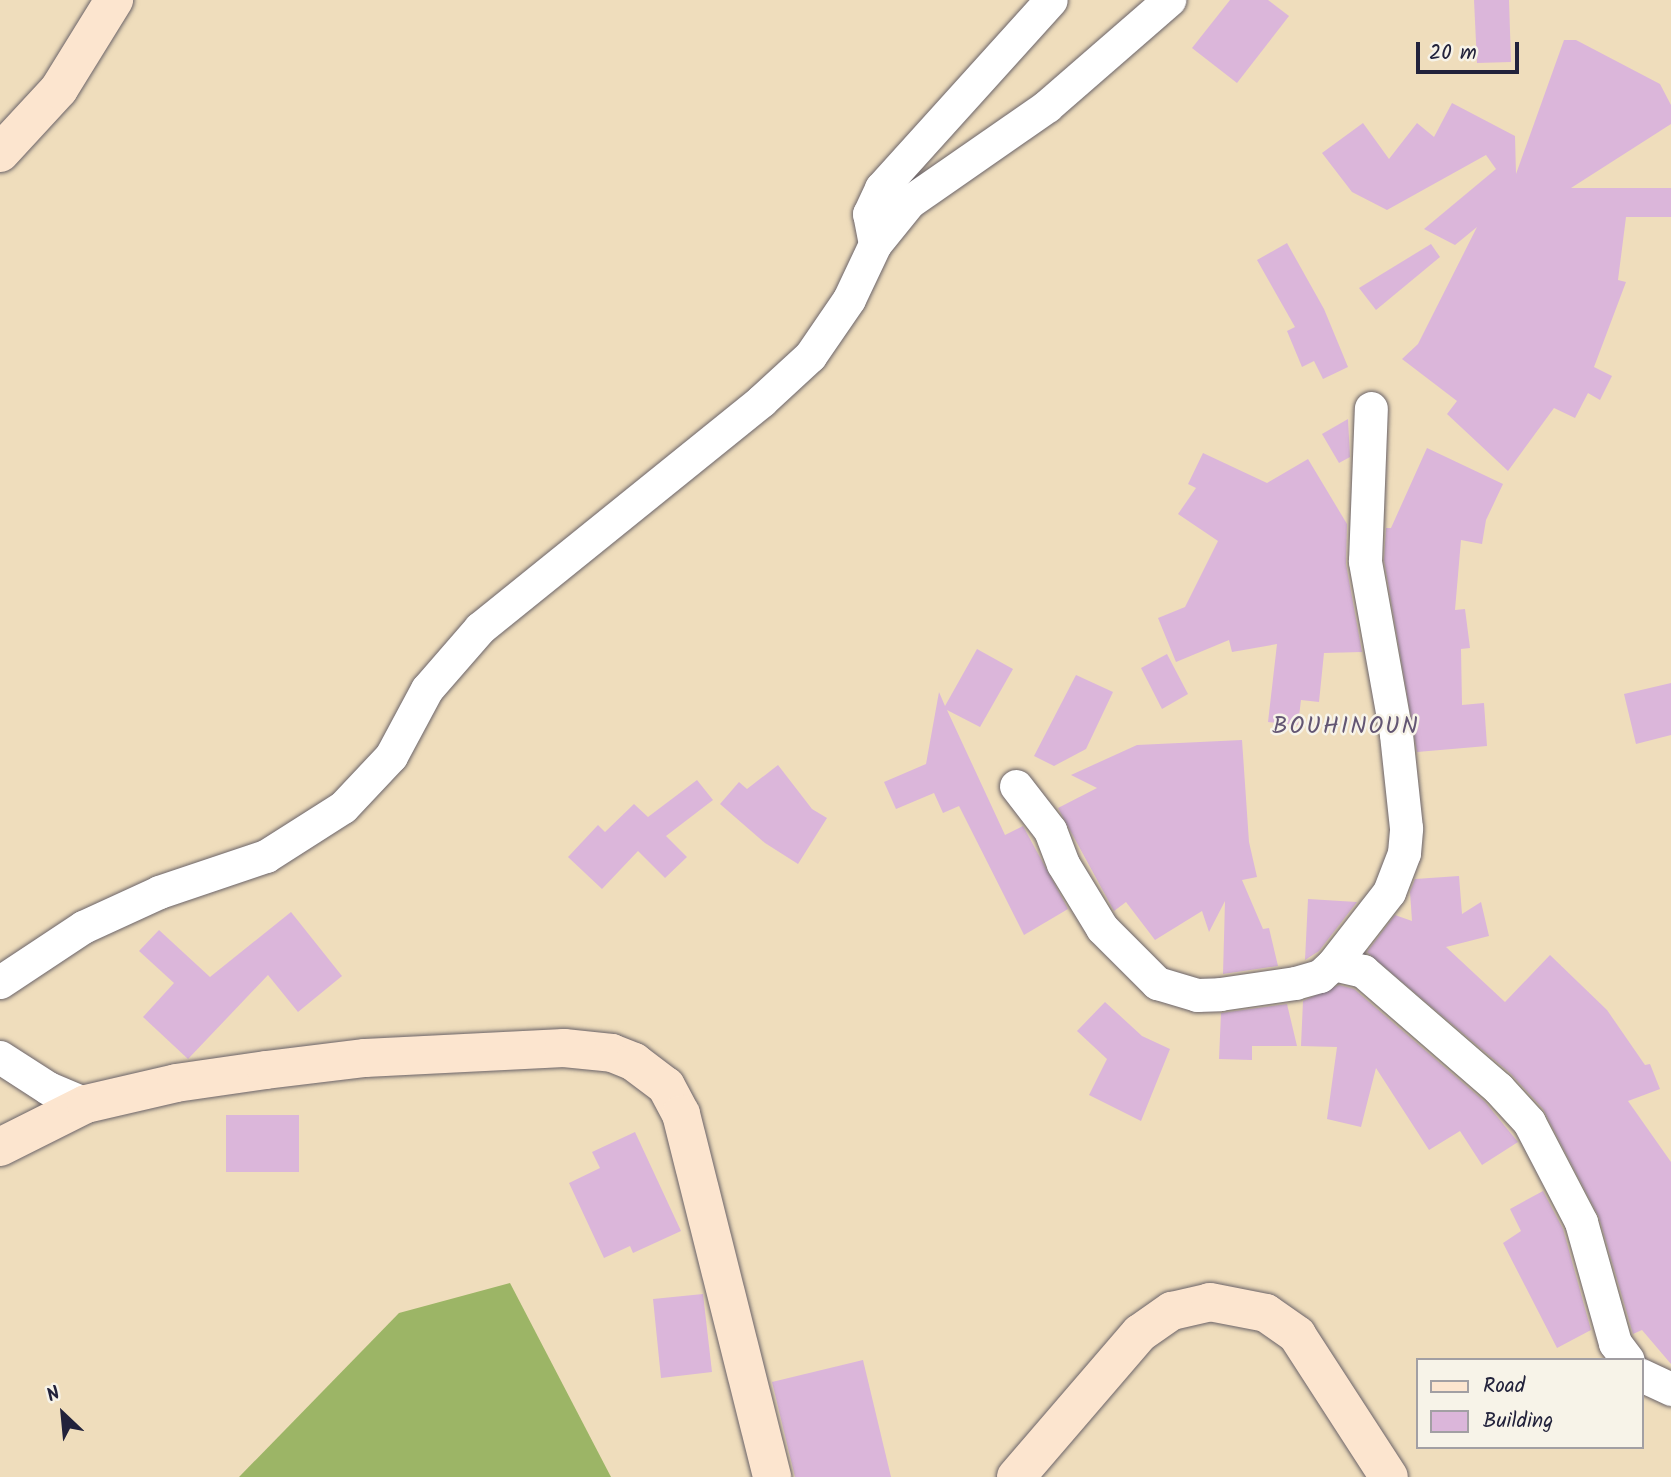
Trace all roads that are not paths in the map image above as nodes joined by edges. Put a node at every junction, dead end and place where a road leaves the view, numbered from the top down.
1 (114, 0) edge
2 (1051, 0) edge
3 (1169, 0) edge
4 (0, 153) edge
5 (875, 244) junction
6 (1371, 408) dead end
7 (1016, 786) dead end
8 (1333, 964) junction
9 (0, 982) edge
10 (0, 1057) edge
11 (86, 1104) junction
12 (0, 1147) edge
13 (1626, 1358) edge
14 (1643, 1376) edge
15 (1671, 1389) edge
16 (772, 1477) edge
17 (1016, 1477) edge
18 (1389, 1477) edge

1 - 4 main road
2 - 5 street
3 - 5 street
5 - 9 street
6 - 8 street
7 - 8 street
8 - 13 street
10 - 11 street
11 - 12 main road
11 - 16 main road
14 - 15 street
17 - 18 main road

